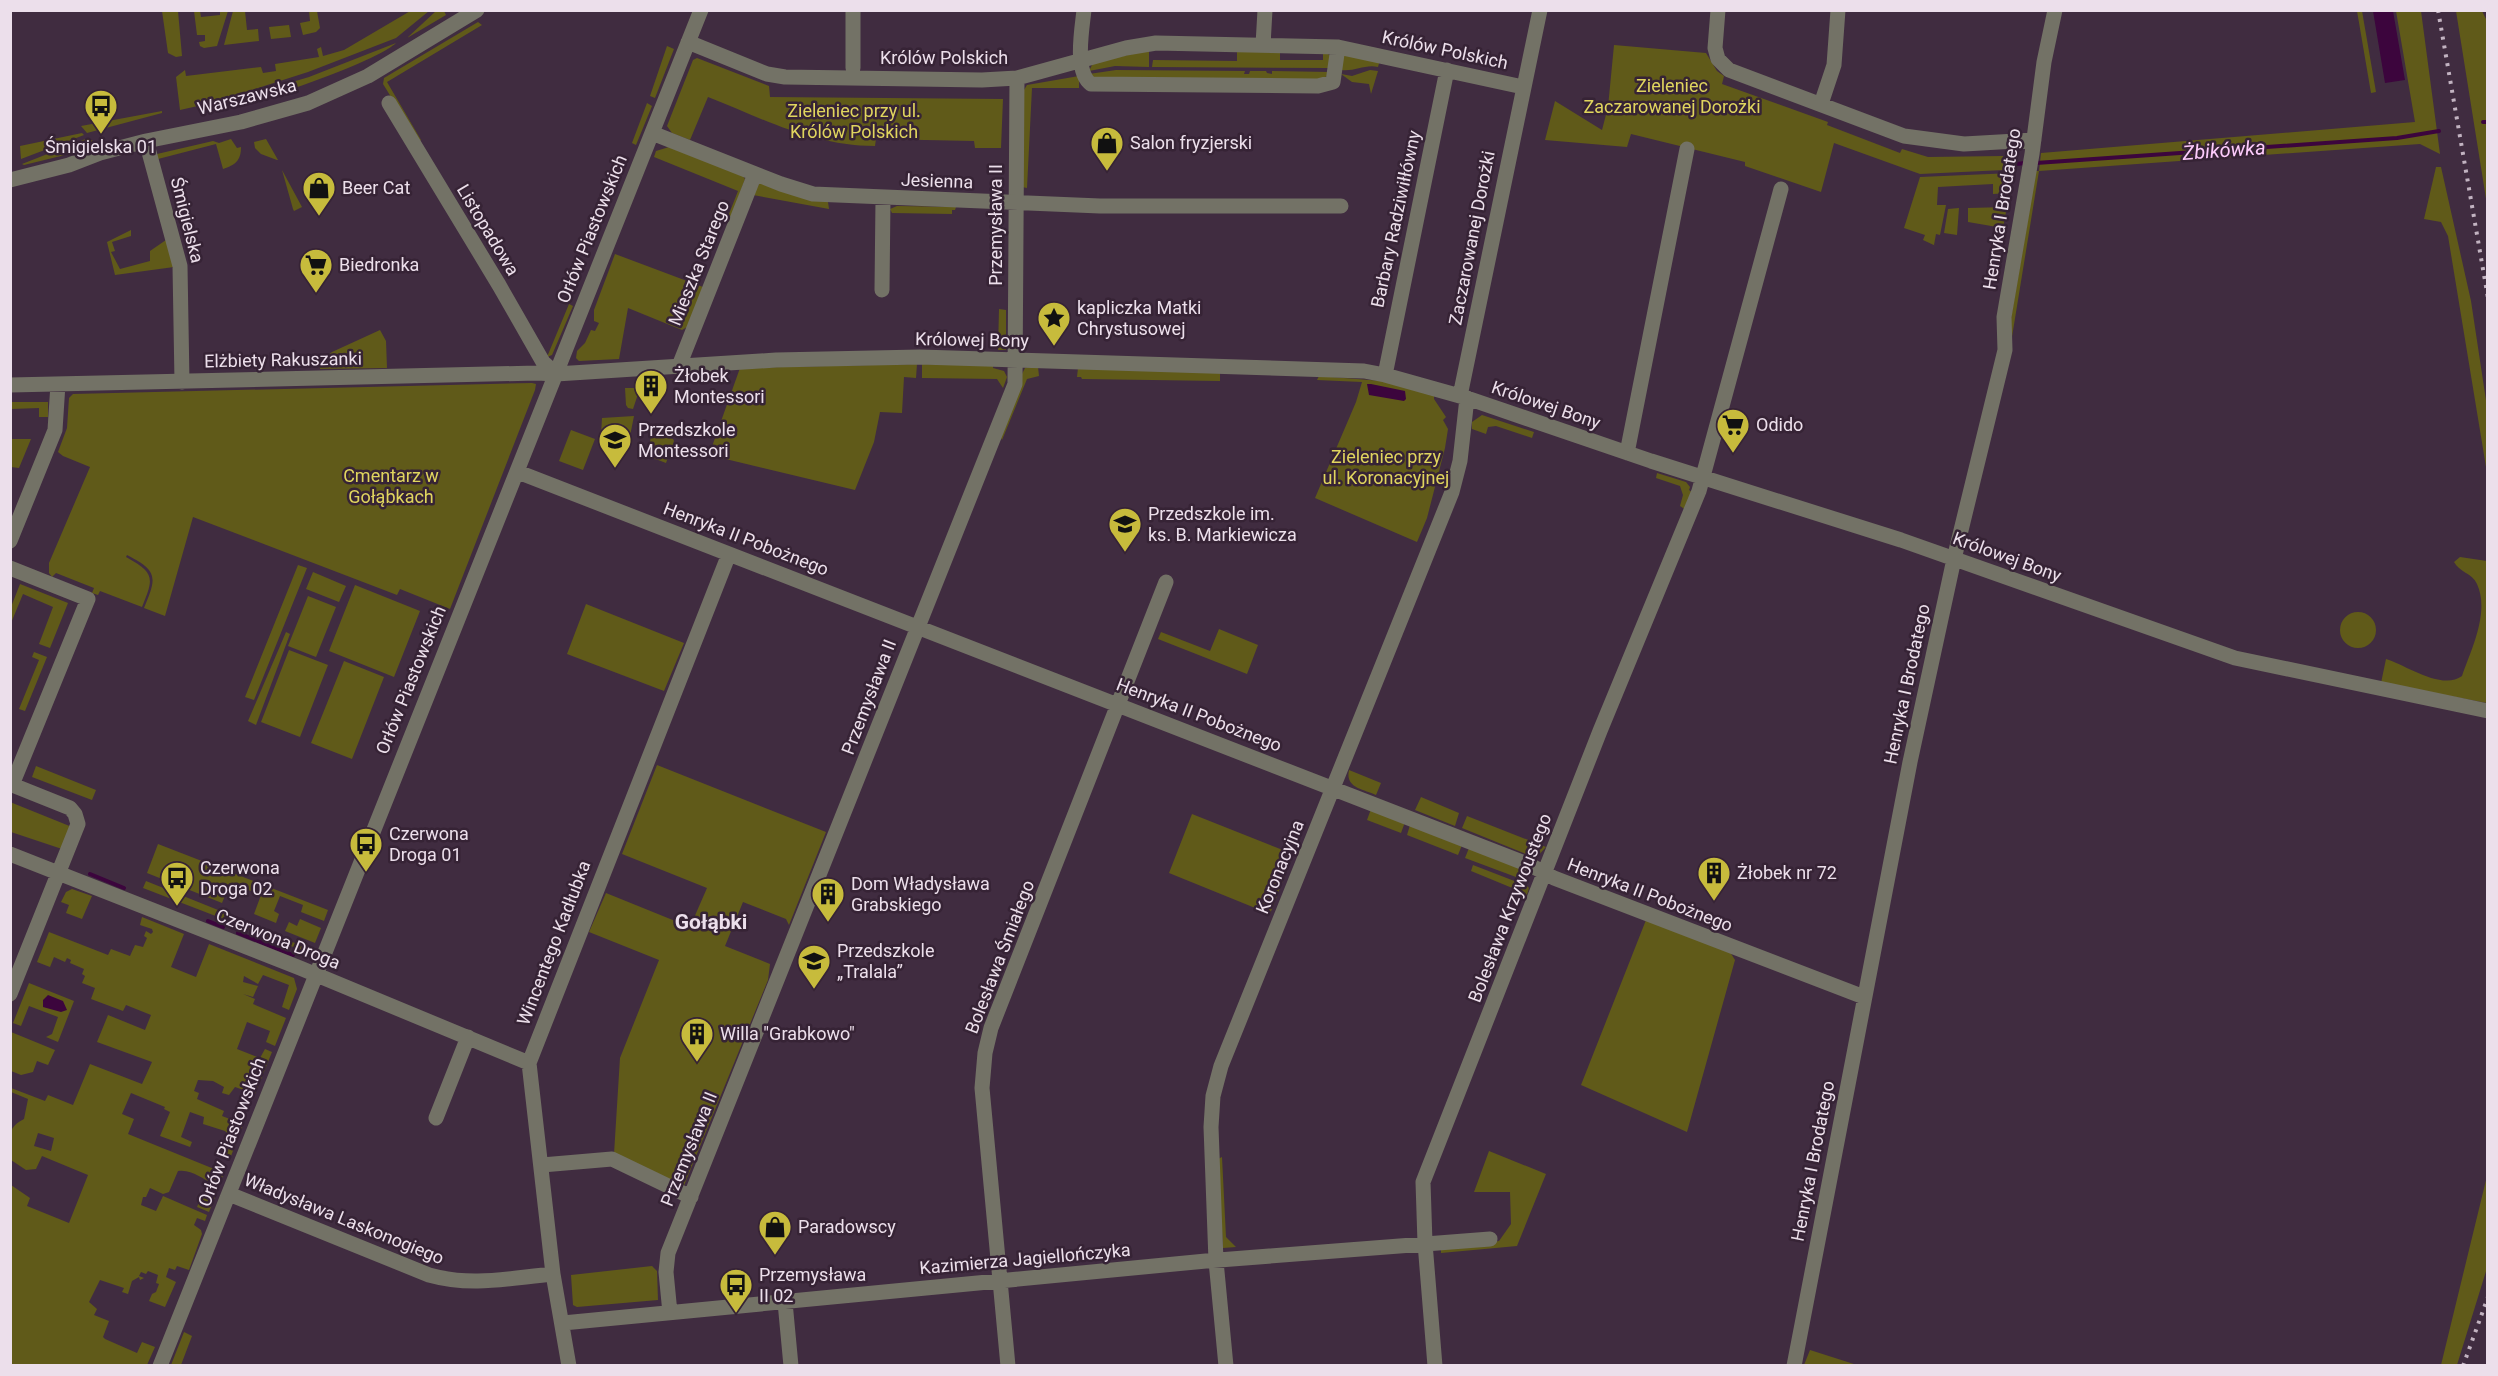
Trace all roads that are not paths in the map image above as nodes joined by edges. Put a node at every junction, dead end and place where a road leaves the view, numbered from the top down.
1 (477, 10) edge
2 (701, 10) edge
3 (853, 10) edge
4 (1084, 10) edge
5 (1265, 10) edge
6 (1540, 10) edge
7 (1718, 10) edge
8 (1838, 10) edge
9 (2055, 10) edge
10 (688, 42) junction
11 (1263, 45) junction
12 (1338, 47) junction
13 (1080, 60) junction
14 (853, 68) dead end
15 (1447, 70) junction
16 (1017, 78) junction
17 (1523, 87) junction
18 (389, 103) dead end
19 (1821, 104) junction
20 (652, 133) junction
21 (146, 141) junction
22 (2033, 147) junction
23 (1686, 149) dead end
24 (755, 174) junction
25 (10, 180) edge
26 (1781, 189) dead end
27 (883, 199) junction
28 (1016, 203) junction
29 (1341, 206) dead end
30 (882, 290) dead end
31 (1016, 360) junction
32 (679, 366) junction
33 (556, 374) junction
34 (1384, 375) junction
35 (182, 382) junction
36 (58, 384) junction
37 (10, 385) edge
38 (1463, 397) junction
39 (1627, 453) junction
40 (518, 472) junction
41 (1704, 478) junction
42 (10, 541) edge
43 (729, 554) junction
44 (1954, 559) junction
45 (10, 568) edge
46 (1166, 582) dead end
47 (918, 627) junction
48 (1118, 705) junction
49 (2487, 711) edge
50 (11, 785) edge
51 (1334, 789) junction
52 (10, 854) edge
53 (60, 872) junction
54 (1544, 874) junction
55 (315, 974) junction
56 (10, 994) edge
57 (1864, 997) junction
58 (468, 1037) junction
59 (529, 1063) junction
60 (436, 1118) dead end
61 (542, 1165) junction
62 (229, 1194) junction
63 (691, 1197) junction
64 (1490, 1239) dead end
65 (1425, 1243) junction
66 (1216, 1261) junction
67 (553, 1274) junction
68 (1000, 1281) junction
69 (785, 1302) junction
70 (670, 1313) junction
71 (563, 1323) junction
72 (160, 1365) edge
73 (569, 1365) edge
74 (791, 1365) edge
75 (1008, 1365) edge
76 (1226, 1365) edge
77 (1435, 1365) edge
78 (1794, 1365) edge

1 - 21 street, Warszawska
2 - 10 street, Orłów Piastowskich
3 - 14 street
4 - 13 street
5 - 11 street
6 - 17 street, Zaczarowanej Dorożki
7 - 19 street
8 - 19 street
9 - 22 street, Henryka I Brodatego
10 - 16 street, Królów Polskich
10 - 20 street, Orłów Piastowskich
11 - 12 street, Królów Polskich
11 - 13 street, Królów Polskich
12 - 13 street
12 - 15 street, Królów Polskich
13 - 16 street, Królów Polskich
15 - 17 street, Królów Polskich
15 - 34 street, Barbary Radziwiłłówny
16 - 28 street, Przemysława II
17 - 38 street, Zaczarowanej Dorożki
18 - 33 street, Listopadowa
19 - 22 street
20 - 24 street, Jesienna
20 - 33 street, Orłów Piastowskich
21 - 25 street, Warszawska
21 - 35 street, Śmigielska
22 - 44 street, Henryka I Brodatego
23 - 39 street
24 - 27 street, Jesienna
24 - 32 street, Mieszka Starego
26 - 41 street, Bolesława Krzywoustego
27 - 28 street, Jesienna
27 - 30 street
28 - 29 street, Jesienna
28 - 31 street, Przemysława II
31 - 32 street, Królowej Bony
31 - 34 street, Królowej Bony
31 - 47 street, Przemysława II
32 - 33 street, Królowej Bony
33 - 35 street, Elżbiety Rakuszanki
33 - 40 street, Orłów Piastowskich
34 - 38 street, Królowej Bony
35 - 36 street, Elżbiety Rakuszanki
36 - 37 street, Elżbiety Rakuszanki
36 - 42 street
38 - 39 street, Królowej Bony
38 - 51 street, Koronacyjna
39 - 41 street, Królowej Bony
40 - 43 street, Henryka II Pobożnego
40 - 55 street, Orłów Piastowskich
41 - 44 street, Królowej Bony
41 - 54 street, Bolesława Krzywoustego
43 - 47 street, Henryka II Pobożnego
43 - 59 street, Wincentego Kadłubka
44 - 49 street, Królowej Bony
44 - 57 street, Henryka I Brodatego
45 - 50 street
46 - 48 street, Bolesława Śmiałego
47 - 48 street, Henryka II Pobożnego
47 - 63 street, Przemysława II
48 - 51 street, Henryka II Pobożnego
48 - 68 street, Bolesława Śmiałego
50 - 53 street
51 - 54 street, Henryka II Pobożnego
51 - 66 street, Koronacyjna
52 - 53 street, Czerwona Droga
53 - 55 street, Czerwona Droga
53 - 56 street
54 - 57 street, Henryka II Pobożnego
54 - 65 street, Bolesława Krzywoustego
55 - 58 street, Czerwona Droga
55 - 62 street, Orłów Piastowskich
57 - 78 street, Henryka I Brodatego
58 - 59 street, Czerwona Droga
58 - 60 street
59 - 61 street, Wincentego Kadłubka
61 - 63 street
61 - 67 street, Wincentego Kadłubka
62 - 67 street, Władysława Laskonogiego
62 - 72 street, Orłów Piastowskich
63 - 70 street, Przemysława II
64 - 65 street, Kazimierza Jagiellończyka
65 - 66 street, Kazimierza Jagiellończyka
65 - 77 street, Bolesława Krzywoustego
66 - 68 street, Kazimierza Jagiellończyka
66 - 76 street, Koronacyjna
67 - 71 street, Wincentego Kadłubka
68 - 69 street, Kazimierza Jagiellończyka
68 - 75 street, Bolesława Śmiałego
69 - 70 street, Kazimierza Jagiellończyka
69 - 74 street
70 - 71 street, Kazimierza Jagiellończyka
71 - 73 street, Wincentego Kadłubka

